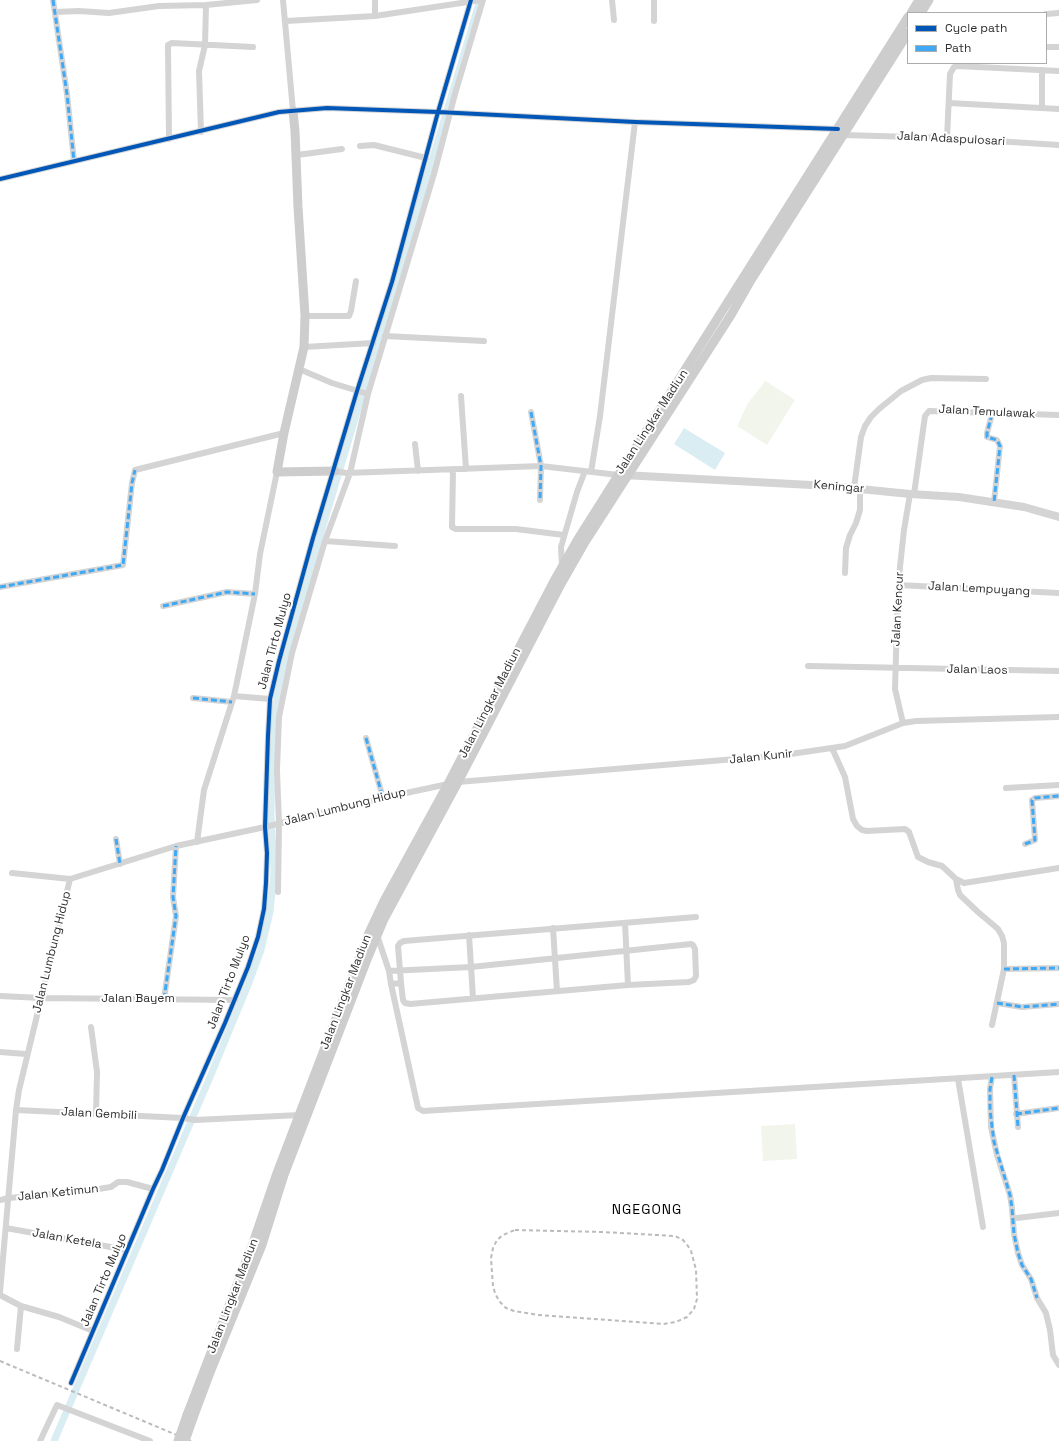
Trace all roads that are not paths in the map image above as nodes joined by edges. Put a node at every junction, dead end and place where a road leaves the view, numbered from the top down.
1 (53, 0) edge
2 (257, 0) edge
3 (284, 0) edge
4 (374, 0) edge
5 (482, 0) edge
6 (612, 0) edge
7 (654, 0) edge
8 (919, 0) edge
9 (929, 0) edge
10 (471, 1) edge
11 (158, 3) edge
12 (206, 5) junction
13 (55, 12) junction
14 (912, 12) edge
15 (922, 12) edge
16 (1059, 13) edge
17 (1047, 14) edge
18 (375, 16) junction
19 (907, 19) edge
20 (614, 20) dead end
21 (286, 21) junction
22 (654, 21) dead end
23 (907, 37) edge
24 (205, 45) junction
25 (253, 47) dead end
26 (1047, 47) edge
27 (1059, 47) edge
28 (1042, 70) junction
29 (1059, 71) edge
30 (949, 103) junction
31 (1042, 108) junction
32 (1059, 109) edge
33 (292, 111) junction
34 (439, 112) junction
35 (450, 112) junction
36 (634, 122) junction
37 (201, 132) junction
38 (841, 132) junction
39 (947, 138) junction
40 (169, 139) junction
41 (1059, 145) edge
42 (360, 146) dead end
43 (342, 149) dead end
44 (297, 155) junction
45 (426, 158) junction
46 (74, 161) junction
47 (0, 179) edge
48 (356, 281) dead end
49 (305, 316) junction
50 (386, 336) junction
51 (484, 341) dead end
52 (373, 343) junction
53 (304, 347) junction
54 (694, 365) junction
55 (299, 369) junction
56 (986, 379) dead end
57 (358, 391) junction
58 (367, 394) junction
59 (461, 396) dead end
60 (531, 412) dead end
61 (992, 414) junction
62 (1059, 415) edge
63 (284, 433) junction
64 (415, 444) dead end
65 (541, 466) junction
66 (466, 469) junction
67 (453, 470) junction
68 (334, 471) junction
69 (418, 471) junction
70 (277, 472) junction
71 (588, 472) junction
72 (348, 473) junction
73 (618, 475) junction
74 (628, 475) junction
75 (857, 488) junction
76 (912, 494) junction
77 (540, 500) dead end
78 (994, 502) junction
79 (1059, 517) edge
80 (564, 536) junction
81 (326, 541) junction
82 (395, 546) dead end
83 (566, 568) junction
84 (845, 573) dead end
85 (898, 585) junction
86 (0, 587) edge
87 (1059, 593) edge
88 (254, 594) junction
89 (163, 606) dead end
90 (808, 666) dead end
91 (896, 668) junction
92 (1059, 671) edge
93 (192, 698) dead end
94 (233, 699) junction
95 (270, 699) junction
96 (1059, 717) edge
97 (903, 723) junction
98 (366, 738) dead end
99 (832, 748) junction
100 (458, 782) junction
101 (448, 784) junction
102 (1059, 785) edge
103 (1006, 788) dead end
104 (1059, 796) edge
105 (383, 798) junction
106 (278, 824) junction
107 (266, 826) junction
108 (116, 839) dead end
109 (197, 842) junction
110 (1025, 844) dead end
111 (176, 846) junction
112 (120, 864) junction
113 (1059, 868) edge
114 (12, 873) dead end
115 (70, 879) junction
116 (956, 879) junction
117 (278, 892) dead end
118 (696, 917) dead end
119 (625, 923) junction
120 (553, 928) junction
121 (377, 935) junction
122 (469, 935) junction
123 (626, 950) junction
124 (554, 958) junction
125 (471, 967) junction
126 (1059, 968) edge
127 (1004, 969) junction
128 (400, 970) junction
129 (389, 971) junction
130 (401, 983) junction
131 (391, 984) junction
132 (628, 985) junction
133 (556, 991) junction
134 (0, 996) edge
135 (41, 998) junction
136 (474, 998) junction
137 (164, 999) junction
138 (235, 1000) junction
139 (997, 1002) junction
140 (1059, 1004) edge
141 (992, 1026) dead end
142 (91, 1027) dead end
143 (0, 1052) edge
144 (26, 1054) junction
145 (1059, 1072) edge
146 (1014, 1075) junction
147 (992, 1077) junction
148 (958, 1079) junction
149 (1059, 1108) edge
150 (16, 1110) junction
151 (96, 1114) junction
152 (1016, 1114) junction
153 (300, 1115) junction
154 (184, 1118) junction
155 (1018, 1127) dead end
156 (153, 1189) junction
157 (9, 1198) junction
158 (0, 1200) edge
159 (1059, 1213) edge
160 (1018, 1218) dead end
161 (983, 1227) dead end
162 (6, 1228) junction
163 (258, 1244) junction
164 (127, 1250) junction
165 (0, 1293) edge
166 (21, 1306) junction
167 (93, 1331) junction
168 (17, 1349) dead end
169 (1059, 1365) edge
170 (71, 1383) dead end
171 (40, 1441) edge
172 (150, 1441) edge
173 (178, 1441) edge
174 (185, 1441) edge

1 - 13 street
2 - 12 street
3 - 21 street
4 - 18 street
5 - 10 street
5 - 35 street
6 - 20 street
7 - 22 street
8 - 14 main road
9 - 15 main road
10 - 18 street
10 - 34 street, Jalan Tirto Mulyo
11 - 12 street
11 - 13 street
12 - 24 street
13 - 46 street
16 - 17 street
18 - 21 street
19 - 38 main road, Jalan Lingkar Madiun
21 - 33 street
23 - 38 main road, Jalan Lingkar Madiun
24 - 25 street
24 - 37 street
24 - 40 street
26 - 27 street
28 - 29 street
28 - 30 street
28 - 31 street
30 - 31 street
30 - 39 street
31 - 32 street
33 - 34 street, Jalan Adaspulosari
33 - 37 street, Jalan Adaspulosari
33 - 44 main road
34 - 35 street, Jalan Adaspulosari
34 - 45 street, Jalan Tirto Mulyo
35 - 36 street, Jalan Adaspulosari
35 - 50 street
36 - 38 street, Jalan Adaspulosari
36 - 71 street
37 - 40 street, Jalan Adaspulosari
38 - 39 street, Jalan Adaspulosari
38 - 54 main road, Jalan Lingkar Madiun
39 - 41 street, Jalan Adaspulosari
40 - 46 street, Jalan Adaspulosari
42 - 45 street
43 - 44 street
44 - 49 main road
45 - 52 street, Jalan Tirto Mulyo
46 - 47 street, Jalan Adaspulosari
48 - 49 street
49 - 53 main road
50 - 51 street
50 - 58 street
52 - 53 street
52 - 57 street, Jalan Tirto Mulyo
53 - 55 main road
54 - 73 main road, Jalan Lingkar Madiun
54 - 74 main road, Jalan Lingkar Madiun
55 - 57 street
55 - 63 main road
56 - 75 street
57 - 58 street
57 - 68 street, Jalan Tirto Mulyo
58 - 72 street
59 - 66 street
60 - 65 street
61 - 62 street, Jalan Temulawak
61 - 76 street, Jalan Temulawak
61 - 78 street
63 - 70 main road
63 - 86 street
64 - 69 street
65 - 66 street
65 - 71 street
65 - 77 street
66 - 67 street
67 - 69 street
67 - 80 street
68 - 70 main road
68 - 72 street
68 - 95 street, Jalan Tirto Mulyo
69 - 72 street
70 - 88 street
71 - 73 street
71 - 80 street
72 - 81 street
73 - 74 street, Keningar
73 - 83 main road, Jalan Lingkar Madiun
74 - 75 street, Keningar
74 - 83 main road, Jalan Lingkar Madiun
75 - 76 street, Keningar
75 - 84 street
76 - 78 street, Keningar
76 - 85 street, Jalan Kencur
78 - 79 street, Keningar
80 - 83 street
81 - 82 street
81 - 106 street
83 - 100 main road, Jalan Lingkar Madiun
83 - 101 main road, Jalan Lingkar Madiun
85 - 87 street, Jalan Lempuyang
85 - 91 street, Jalan Kencur
88 - 89 street
88 - 94 street
90 - 91 street, Jalan Laos
91 - 92 street, Jalan Laos
91 - 97 street, Jalan Kencur
93 - 94 street
94 - 95 street
94 - 109 street
95 - 107 street, Jalan Tirto Mulyo
96 - 97 street, Jalan Kunir
97 - 99 street, Jalan Kunir
98 - 105 street
99 - 100 street, Jalan Kunir
99 - 116 street
100 - 121 main road, Jalan Lingkar Madiun
101 - 105 street, Jalan Lumbung Hidup
101 - 153 main road, Jalan Lingkar Madiun
102 - 103 street
104 - 110 street
105 - 106 street, Jalan Lumbung Hidup
106 - 107 street, Jalan Lumbung Hidup
106 - 117 street
107 - 109 street, Jalan Lumbung Hidup
107 - 138 street, Jalan Tirto Mulyo
108 - 112 street
109 - 111 street, Jalan Lumbung Hidup
111 - 112 street, Jalan Lumbung Hidup
111 - 137 street
112 - 115 street, Jalan Lumbung Hidup
113 - 116 street
114 - 115 street
115 - 135 street, Jalan Lumbung Hidup
116 - 127 street
118 - 119 street
119 - 120 street
119 - 123 street
120 - 122 street
120 - 124 street
121 - 129 street
121 - 163 main road, Jalan Lingkar Madiun
122 - 125 street
122 - 128 street
123 - 124 street
123 - 132 street
123 - 132 street
124 - 125 street
124 - 133 street
125 - 128 street
125 - 136 street
126 - 127 street
127 - 139 street
128 - 129 street
128 - 130 street
129 - 131 street
130 - 131 street
130 - 136 street
131 - 148 street
132 - 133 street
133 - 136 street
134 - 135 street, Jalan Bayem
135 - 137 street, Jalan Bayem
135 - 144 street, Jalan Lumbung Hidup
137 - 138 street, Jalan Bayem
138 - 154 street, Jalan Tirto Mulyo
139 - 140 street
139 - 141 street
142 - 151 street
143 - 144 street
144 - 150 street, Jalan Lumbung Hidup
145 - 146 street
146 - 147 street
146 - 152 street
147 - 148 street
147 - 169 street
148 - 161 street
149 - 152 street
150 - 151 street, Jalan Gembili
150 - 157 street, Jalan Lumbung Hidup
151 - 154 street, Jalan Gembili
152 - 155 street
153 - 154 street, Jalan Gembili
153 - 163 main road, Jalan Lingkar Madiun
154 - 156 street, Jalan Tirto Mulyo
156 - 157 street, Jalan Ketimun
156 - 164 street, Jalan Tirto Mulyo
157 - 158 street, Jalan Ketimun
157 - 162 street, Jalan Lumbung Hidup
159 - 160 street
162 - 164 street, Jalan Ketela
162 - 165 street, Jalan Lumbung Hidup
163 - 173 main road, Jalan Lingkar Madiun, bridge
163 - 174 main road, Jalan Lingkar Madiun, bridge
164 - 167 street, Jalan Tirto Mulyo
165 - 166 street
166 - 167 street
166 - 168 street
167 - 170 street, Jalan Tirto Mulyo
171 - 172 street

